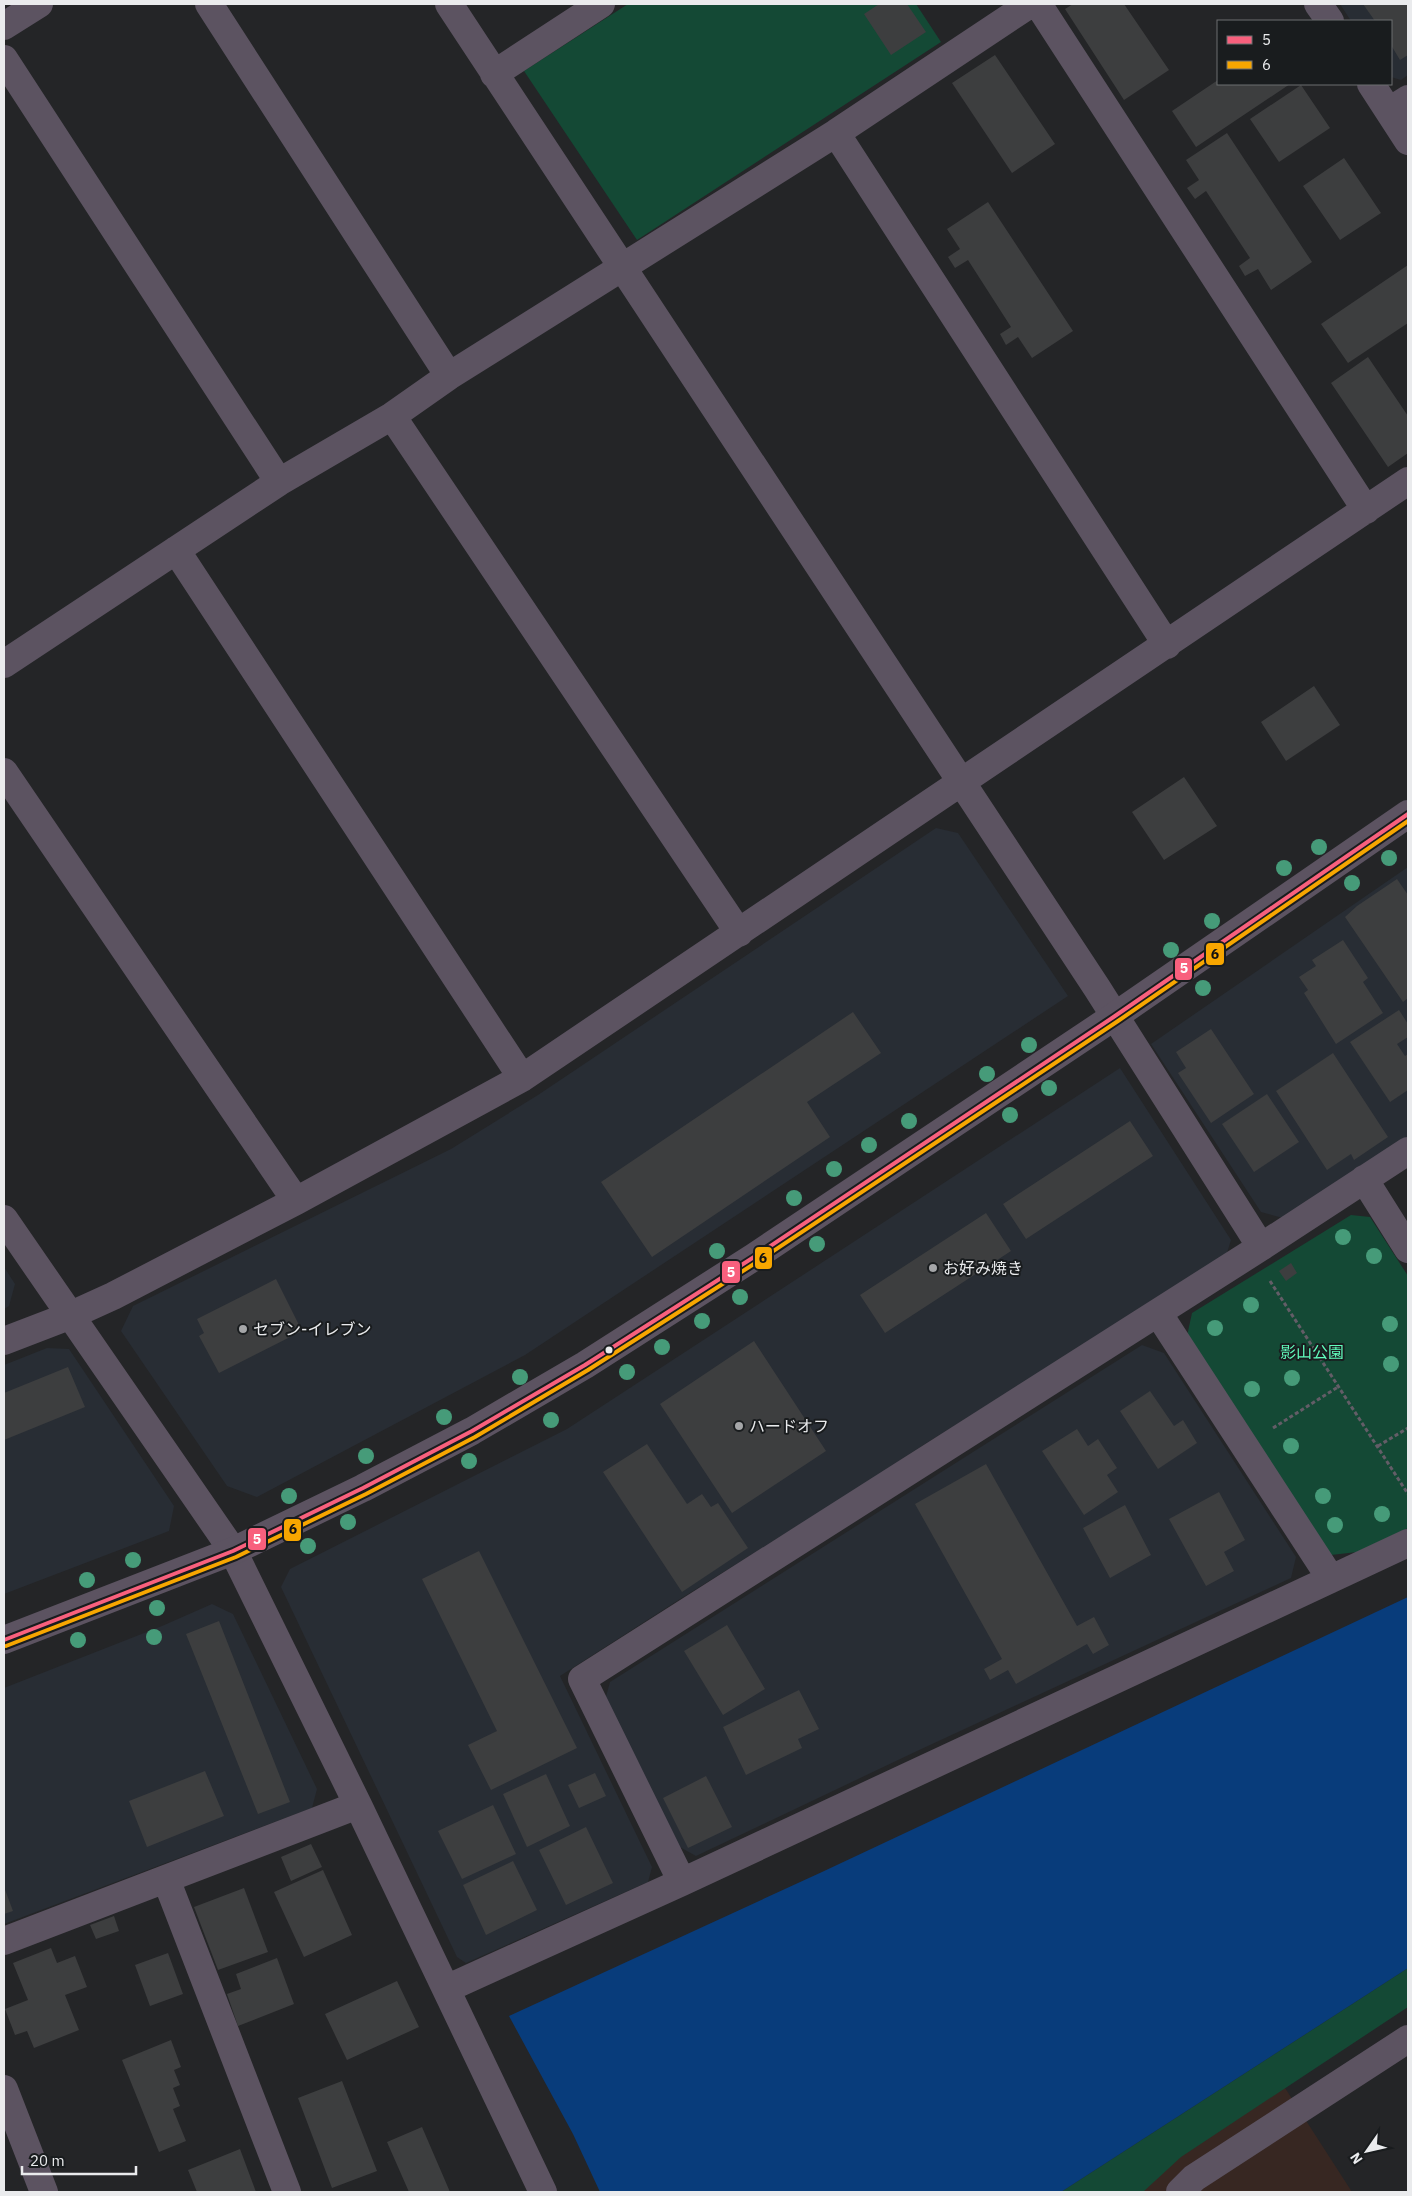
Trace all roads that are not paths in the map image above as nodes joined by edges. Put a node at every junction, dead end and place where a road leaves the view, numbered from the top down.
1 (39, 4) edge
2 (209, 4) edge
3 (449, 4) edge
4 (601, 4) edge
5 (1030, 4) edge
6 (1038, 4) edge
7 (1318, 4) edge
8 (1329, 20) edge
9 (4, 26) edge
10 (4, 59) edge
11 (494, 74) junction
12 (1372, 85) edge
13 (1398, 105) edge
14 (836, 133) junction
15 (1408, 142) edge
16 (623, 267) junction
17 (449, 376) junction
18 (392, 416) junction
19 (1408, 481) edge
20 (279, 482) junction
21 (1366, 510) junction
22 (176, 550) junction
23 (1167, 645) junction
24 (4, 664) edge
25 (4, 772) edge
26 (960, 782) junction
27 (1408, 814) edge
28 (739, 933) junction
29 (1115, 1016) junction
30 (522, 1078) junction
31 (1408, 1151) edge
32 (1364, 1179) junction
33 (296, 1201) junction
34 (4, 1219) edge
35 (1408, 1249) edge
36 (1256, 1250) junction
37 (1158, 1313) junction
38 (69, 1316) junction
39 (4, 1341) edge
40 (1408, 1543) edge
41 (233, 1551) junction
42 (1331, 1579) junction
43 (4, 1640) edge
44 (358, 1804) junction
45 (166, 1879) junction
46 (682, 1882) junction
47 (4, 1941) edge
48 (446, 1989) junction
49 (1408, 2039) edge
50 (4, 2089) edge
51 (44, 2192) edge
52 (287, 2192) edge
53 (543, 2192) edge
54 (1180, 2192) edge

1 - 9 street
2 - 17 street
3 - 11 street
4 - 11 street
5 - 14 street
6 - 21 street
7 - 8 street
10 - 20 street
11 - 16 street
12 - 13 street
13 - 15 street
14 - 16 street
14 - 23 street
16 - 17 street
16 - 26 street
17 - 18 street
18 - 20 street
18 - 28 street
19 - 21 street
20 - 22 street
21 - 23 street
22 - 24 street
22 - 30 street
23 - 26 street
25 - 33 street
26 - 28 street
26 - 29 street
27 - 29 street
28 - 30 street
29 - 36 street
29 - 41 street
30 - 33 street
31 - 32 street
32 - 35 street
32 - 36 street
33 - 38 street
34 - 38 street
36 - 37 street
37 - 42 street
37 - 46 street
38 - 39 street
38 - 41 street
40 - 42 street
41 - 43 street
41 - 44 street
42 - 46 street
44 - 45 street
44 - 48 street
45 - 47 street
45 - 52 street
46 - 48 street
48 - 53 street
49 - 54 street
50 - 51 street

